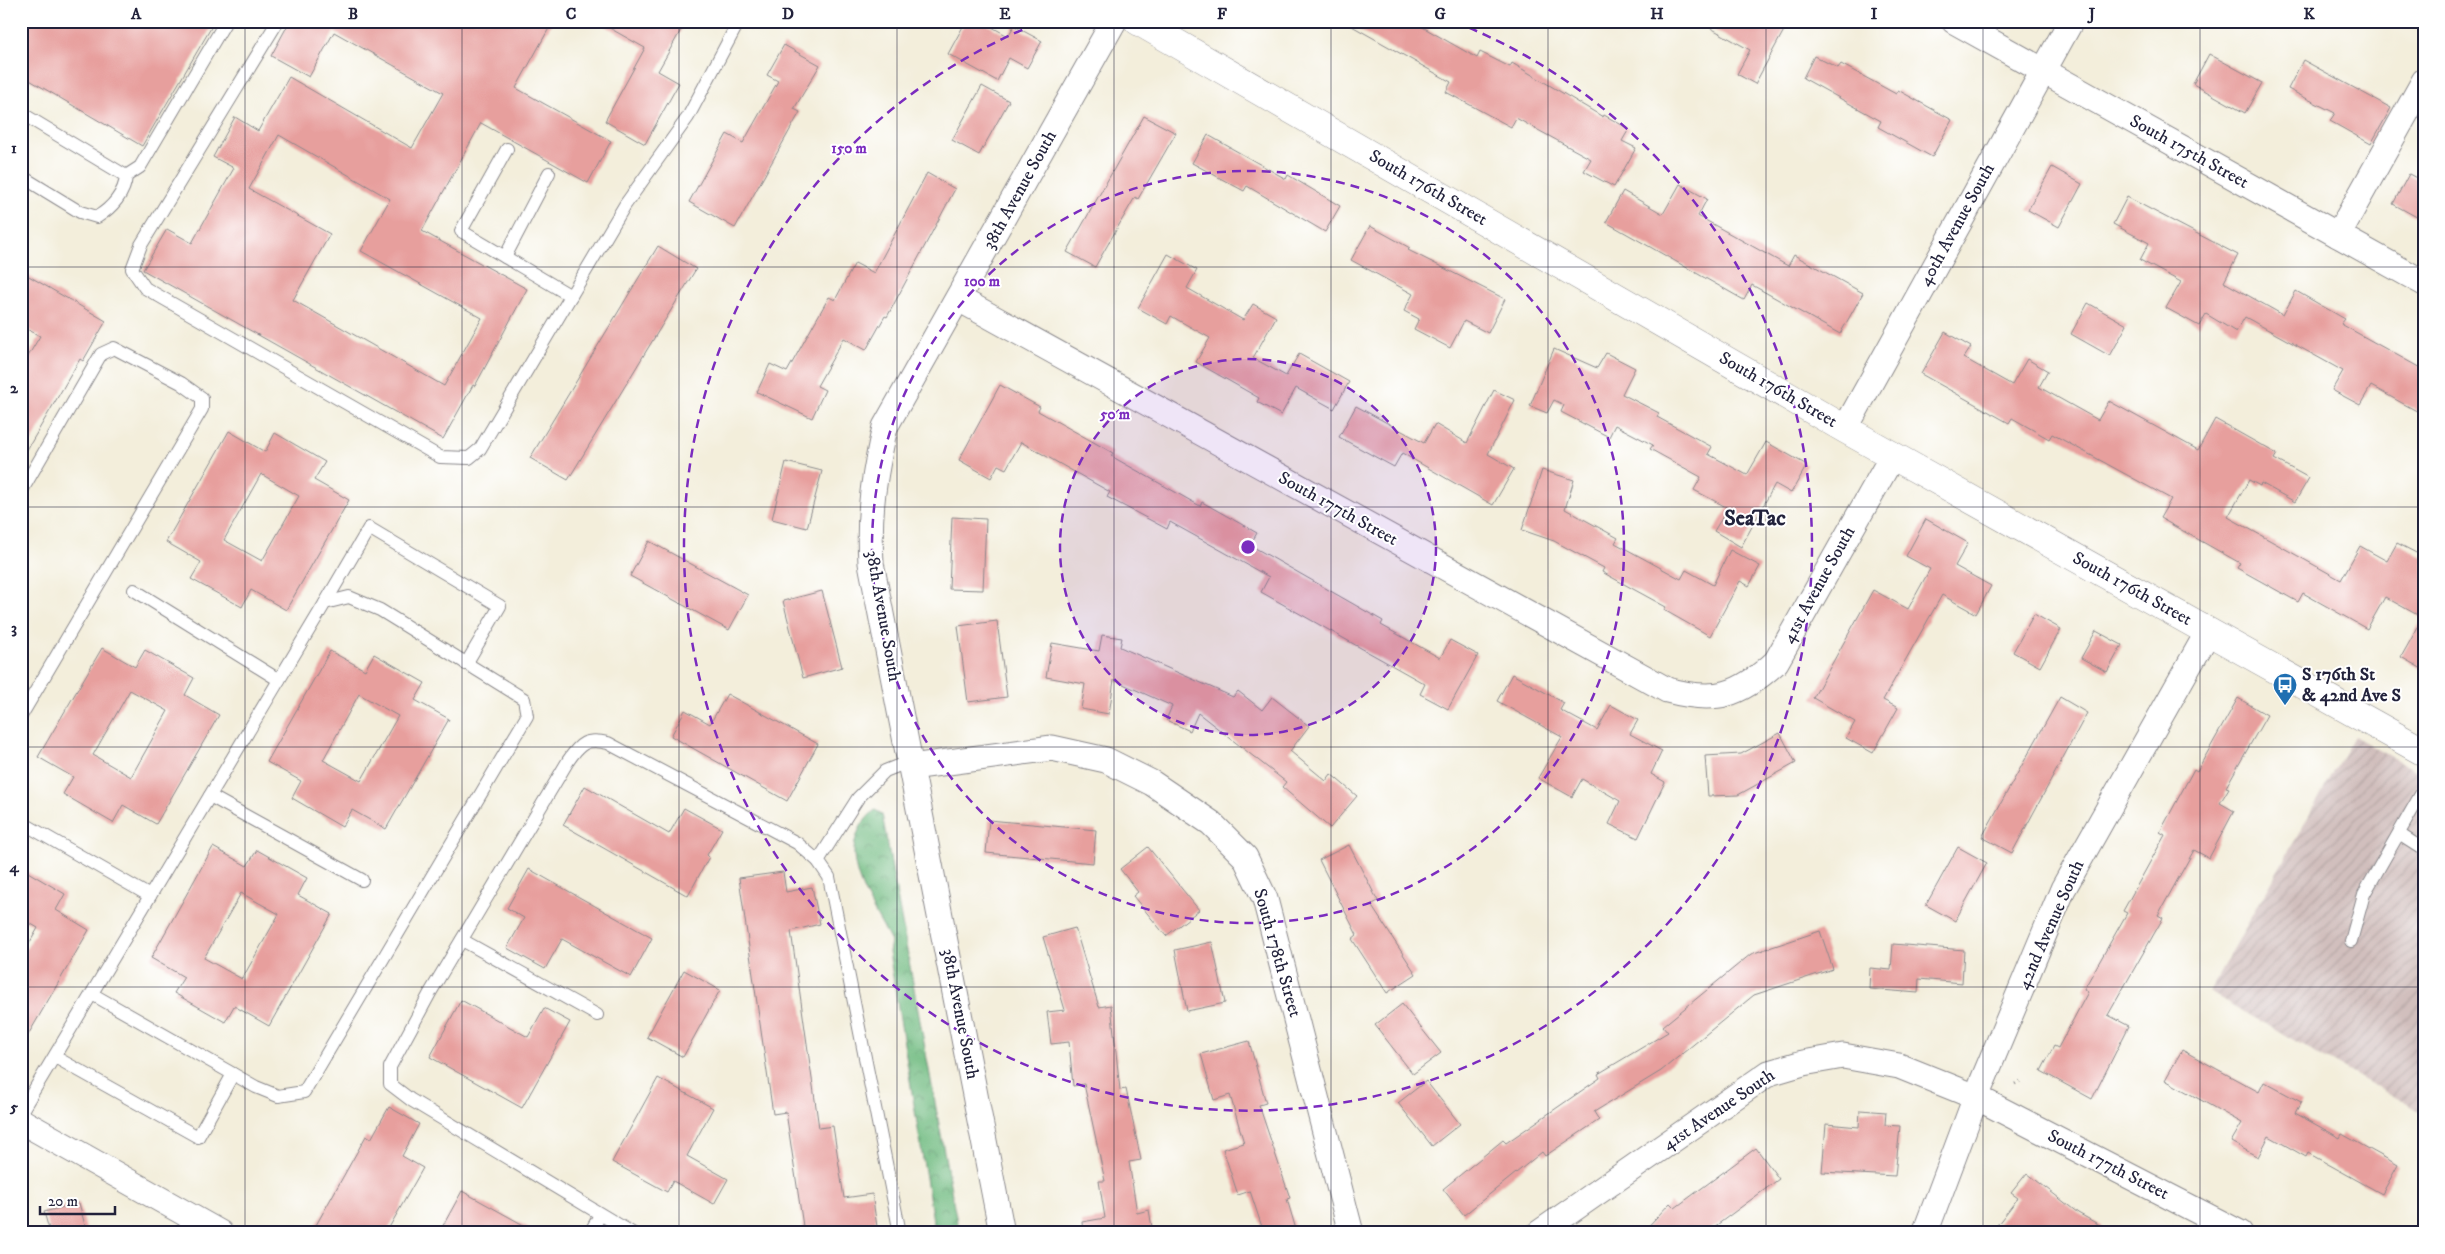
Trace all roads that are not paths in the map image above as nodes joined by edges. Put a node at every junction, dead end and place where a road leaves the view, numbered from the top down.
1 (226, 21) edge
2 (278, 21) edge
3 (739, 21) edge
4 (1114, 21) edge
5 (1138, 21) edge
6 (1954, 21) edge
7 (2071, 21) edge
8 (2043, 70) junction
9 (2424, 81) edge
10 (21, 113) edge
11 (507, 149) dead end
12 (549, 174) dead end
13 (21, 176) edge
14 (126, 176) junction
15 (2338, 235) junction
16 (505, 257) junction
17 (2424, 283) edge
18 (571, 296) junction
19 (958, 299) junction
20 (1844, 429) junction
21 (1893, 455) junction
22 (21, 492) edge
23 (134, 590) dead end
24 (325, 603) junction
25 (2208, 632) junction
26 (466, 664) junction
27 (279, 680) junction
28 (1724, 695) joint
29 (22, 715) edge
30 (2424, 752) edge
31 (911, 764) junction
32 (2424, 789) edge
33 (210, 796) junction
34 (21, 822) edge
35 (2399, 834) junction
36 (2424, 850) edge
37 (818, 861) junction
38 (362, 880) dead end
39 (150, 896) junction
40 (462, 940) junction
41 (2351, 941) dead end
42 (92, 994) junction
43 (597, 1015) dead end
44 (55, 1056) junction
45 (233, 1074) junction
46 (1976, 1097) junction
47 (21, 1112) edge
48 (21, 1121) edge
49 (600, 1215) junction
50 (220, 1233) edge
51 (590, 1233) edge
52 (632, 1233) edge
53 (900, 1233) edge
54 (1002, 1233) edge
55 (1352, 1233) edge
56 (1539, 1233) edge
57 (1925, 1233) edge
58 (2240, 1233) edge

1 - 14 lane
2 - 18 lane
3 - 18 lane
4 - 19 street, 38th Avenue South
5 - 20 street, South 176th Street
6 - 8 street, South 175th Street
7 - 8 street, 40th Avenue South
8 - 15 street, South 175th Street
8 - 20 street, 40th Avenue South
9 - 15 street
10 - 14 lane
11 - 16 lane
12 - 16 lane
13 - 14 lane
15 - 17 street, South 175th Street
16 - 18 lane
19 - 28 street, South 177th Street
19 - 31 street, 38th Avenue South
20 - 21 street, South 176th Street
21 - 25 street, South 176th Street
21 - 28 street, 41st Avenue South
22 - 29 lane
23 - 27 lane
24 - 26 lane
24 - 26 lane
24 - 27 lane
25 - 30 street, South 176th Street
25 - 46 street, 42nd Avenue South
26 - 45 lane
27 - 33 lane
31 - 37 lane
31 - 54 street, 38th Avenue South
31 - 55 street, South 178th Street
32 - 35 lane
33 - 38 lane
33 - 39 lane
34 - 39 lane
35 - 36 lane
35 - 41 lane
37 - 40 lane
37 - 53 lane
39 - 42 lane
40 - 43 lane
40 - 49 lane
42 - 44 lane
42 - 45 lane
44 - 45 lane
44 - 47 lane
46 - 56 street, 41st Avenue South
46 - 57 street, 42nd Avenue South
46 - 58 street, South 177th Street
48 - 50 street
49 - 51 lane
49 - 52 lane

